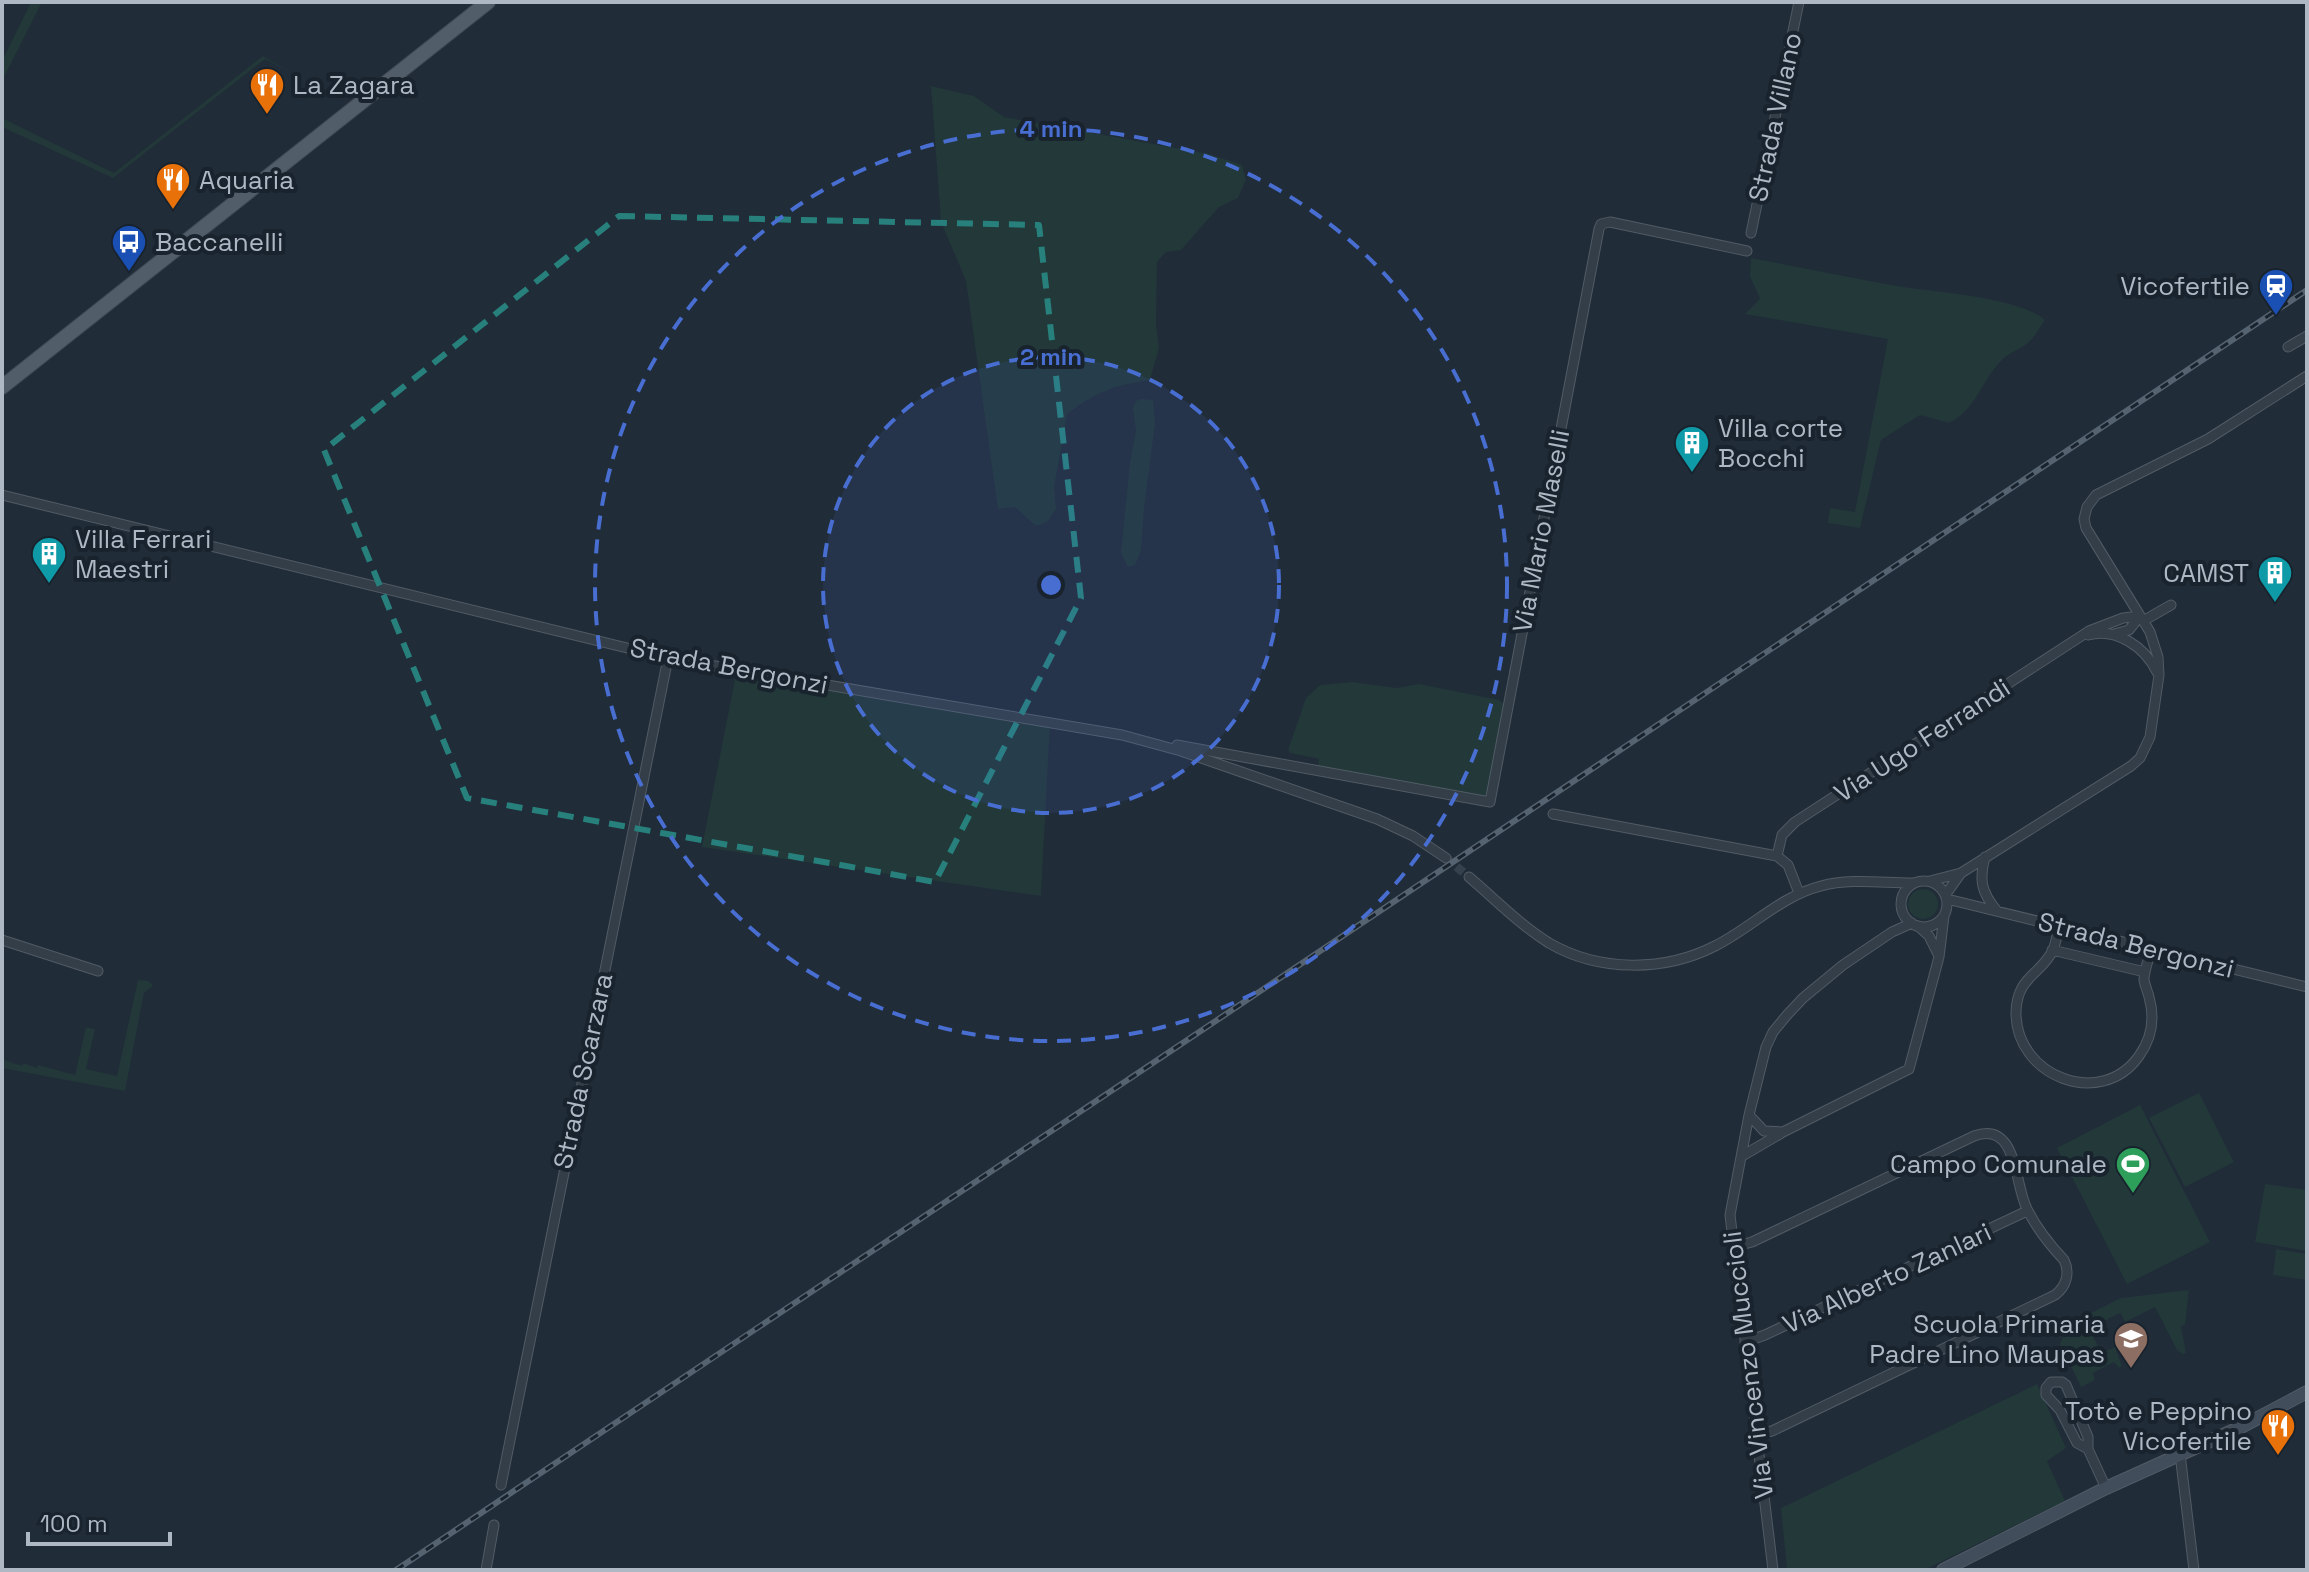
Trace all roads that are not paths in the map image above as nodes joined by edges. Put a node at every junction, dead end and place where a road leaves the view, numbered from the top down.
1 (488, 2) edge
2 (1799, 2) edge
3 (1751, 233) dead end
4 (1747, 251) dead end
5 (2307, 336) edge
6 (2288, 347) dead end
7 (2307, 376) edge
8 (2, 387) edge
9 (2, 495) edge
10 (2123, 590) junction
11 (2171, 605) dead end
12 (2141, 619) junction
13 (2116, 620) junction
14 (2112, 634) junction
15 (2084, 636) junction
16 (668, 658) junction
17 (2159, 675) junction
18 (1145, 740) junction
19 (1306, 770) junction
20 (1293, 789) junction
21 (1553, 814) dead end
22 (1777, 856) junction
23 (1985, 857) junction
24 (1446, 858) tunnel mouth
25 (1961, 873) junction
26 (1469, 877) tunnel mouth
27 (1930, 881) junction
28 (1882, 883) junction
29 (1912, 883) junction
30 (1799, 893) junction
31 (1946, 896) junction
32 (1966, 903) junction
33 (1901, 904) junction
34 (1997, 911) junction
35 (1945, 915) junction
36 (1915, 925) junction
37 (2059, 926) junction
38 (1892, 932) junction
39 (2, 940) edge
40 (2052, 950) junction
41 (2151, 950) junction
42 (1939, 957) junction
43 (98, 971) dead end
44 (2145, 972) junction
45 (2307, 987) edge
46 (1749, 1115) junction
47 (1783, 1132) junction
48 (1742, 1156) junction
49 (2027, 1211) junction
50 (1733, 1247) junction
51 (1745, 1342) junction
52 (2307, 1392) edge
53 (1757, 1434) junction
54 (2088, 1449) junction
55 (2180, 1454) junction
56 (501, 1485) dead end
57 (2106, 1488) junction
58 (494, 1525) dead end
59 (486, 1570) edge
60 (1773, 1570) edge
61 (1943, 1570) edge
62 (2194, 1570) edge

1 - 8 main road
2 - 3 street, Strada Villano
4 - 19 street, Via Mario Maselli
5 - 6 street
7 - 10 street
9 - 16 street, Strada Bergonzi
10 - 12 street
10 - 13 street
11 - 12 street
12 - 13 street, Via Ugo Ferrandi
12 - 14 street
12 - 17 street
13 - 15 street, Via Ugo Ferrandi
14 - 15 street
14 - 17 street
15 - 22 street, Via Ugo Ferrandi
16 - 18 street, Strada Bergonzi
16 - 56 street, Strada Scarzara
17 - 23 street
18 - 19 street, Via Mario Maselli
18 - 20 street, Strada Bergonzi
19 - 20 street
20 - 24 street, Strada Bergonzi
21 - 22 street
22 - 30 street
23 - 25 street
23 - 34 street
25 - 27 street
25 - 31 street
26 - 30 street
27 - 29 street
27 - 31 street
28 - 29 street
28 - 30 street
28 - 33 street
29 - 33 street
31 - 32 street, Strada Bergonzi
31 - 35 street
32 - 34 street, Strada Bergonzi
32 - 35 street
33 - 36 street
33 - 38 street
34 - 37 street, Strada Bergonzi
35 - 36 street
35 - 42 street
36 - 38 street, Via Vincenzo Muccioli
36 - 42 street
37 - 40 street
37 - 41 street, Strada Bergonzi
38 - 46 street, Via Vincenzo Muccioli
39 - 43 street
40 - 44 street
40 - 44 street
41 - 44 street
41 - 45 street, Strada Bergonzi
42 - 47 street
46 - 47 street
46 - 48 street, Via Vincenzo Muccioli
47 - 48 street
48 - 50 street, Via Vincenzo Muccioli
49 - 50 street
49 - 51 street, Via Alberto Zanlari
49 - 53 street
50 - 51 street, Via Vincenzo Muccioli
51 - 53 street, Via Vincenzo Muccioli
52 - 55 street
53 - 60 street, Via Vincenzo Muccioli
54 - 54 street
54 - 57 street
55 - 57 street
55 - 62 street
57 - 61 street
58 - 59 street

